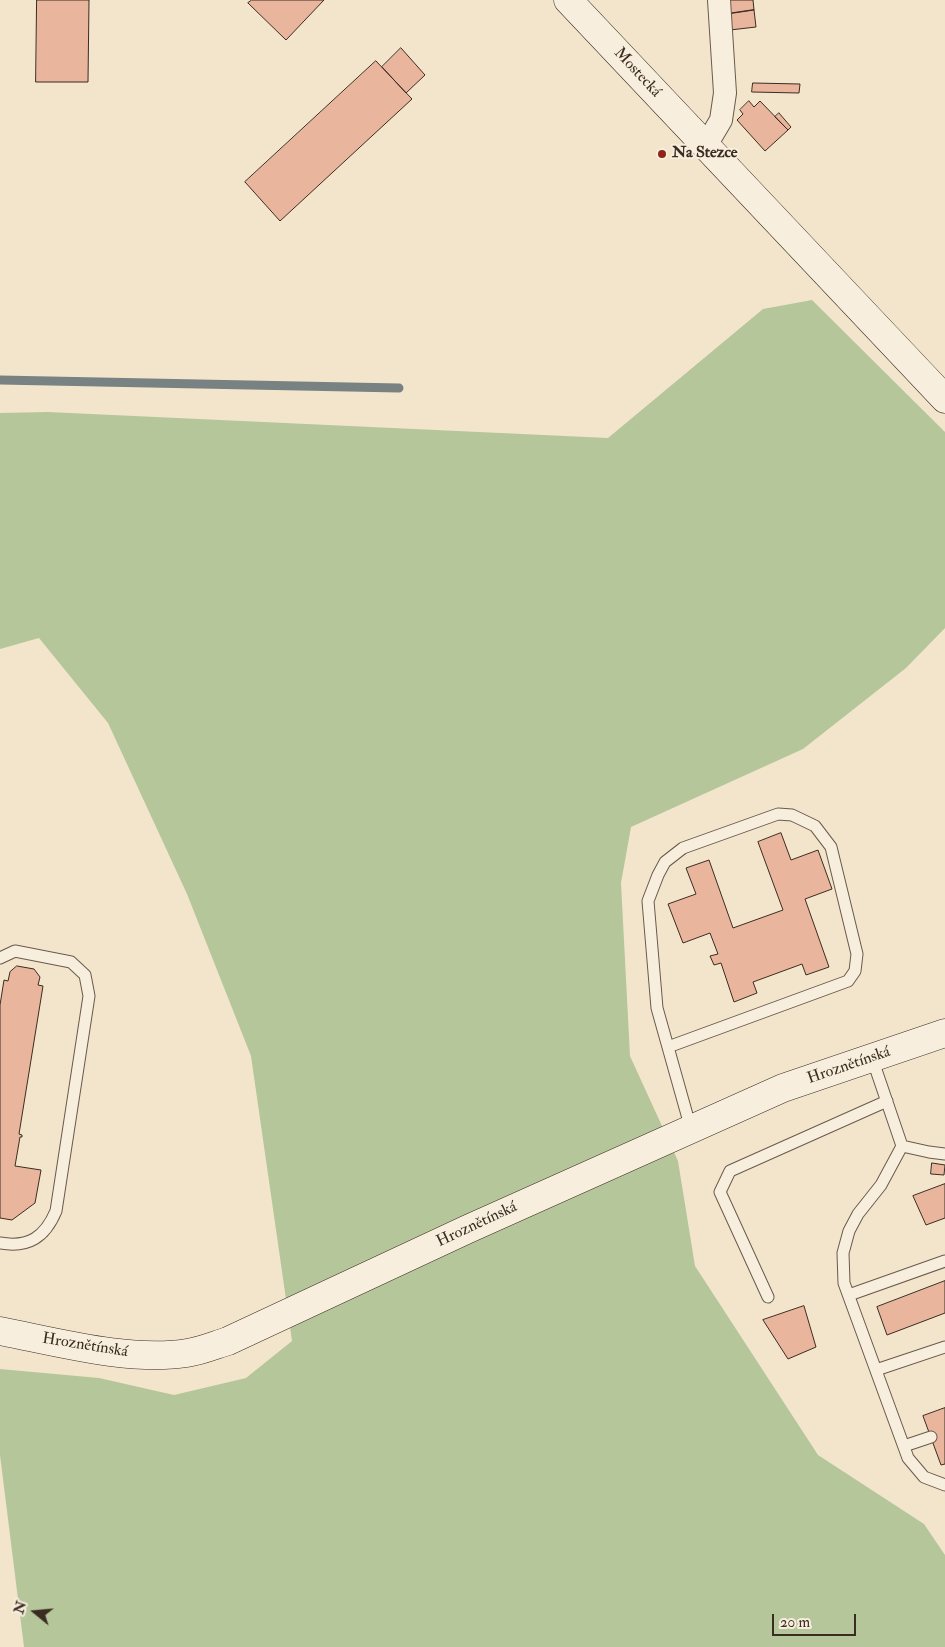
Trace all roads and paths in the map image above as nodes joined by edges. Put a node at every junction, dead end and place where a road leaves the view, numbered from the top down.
1 (568, 0) edge
2 (719, 0) edge
3 (705, 147) junction
4 (945, 399) edge
5 (0, 958) edge
6 (945, 1033) edge
7 (668, 1047) junction
8 (872, 1058) junction
9 (887, 1101) junction
10 (691, 1129) junction
11 (902, 1146) junction
12 (945, 1154) edge
13 (0, 1243) edge
14 (945, 1261) edge
15 (849, 1295) junction
16 (768, 1297) dead end
17 (0, 1331) edge
18 (945, 1346) edge
19 (876, 1370) junction
20 (931, 1438) dead end
21 (904, 1446) junction
22 (945, 1485) edge

1 - 3 street, Mostecká
2 - 3 street
3 - 4 street, Mostecká
5 - 13 lane
6 - 8 street, Hroznětínská
7 - 7 lane
7 - 10 lane
8 - 9 lane
8 - 10 street, Hroznětínská
9 - 11 lane
9 - 16 lane
10 - 17 street, Hroznětínská
11 - 12 lane
11 - 15 lane
14 - 15 lane
15 - 19 lane
18 - 19 lane
19 - 21 lane
20 - 21 lane
21 - 22 lane

